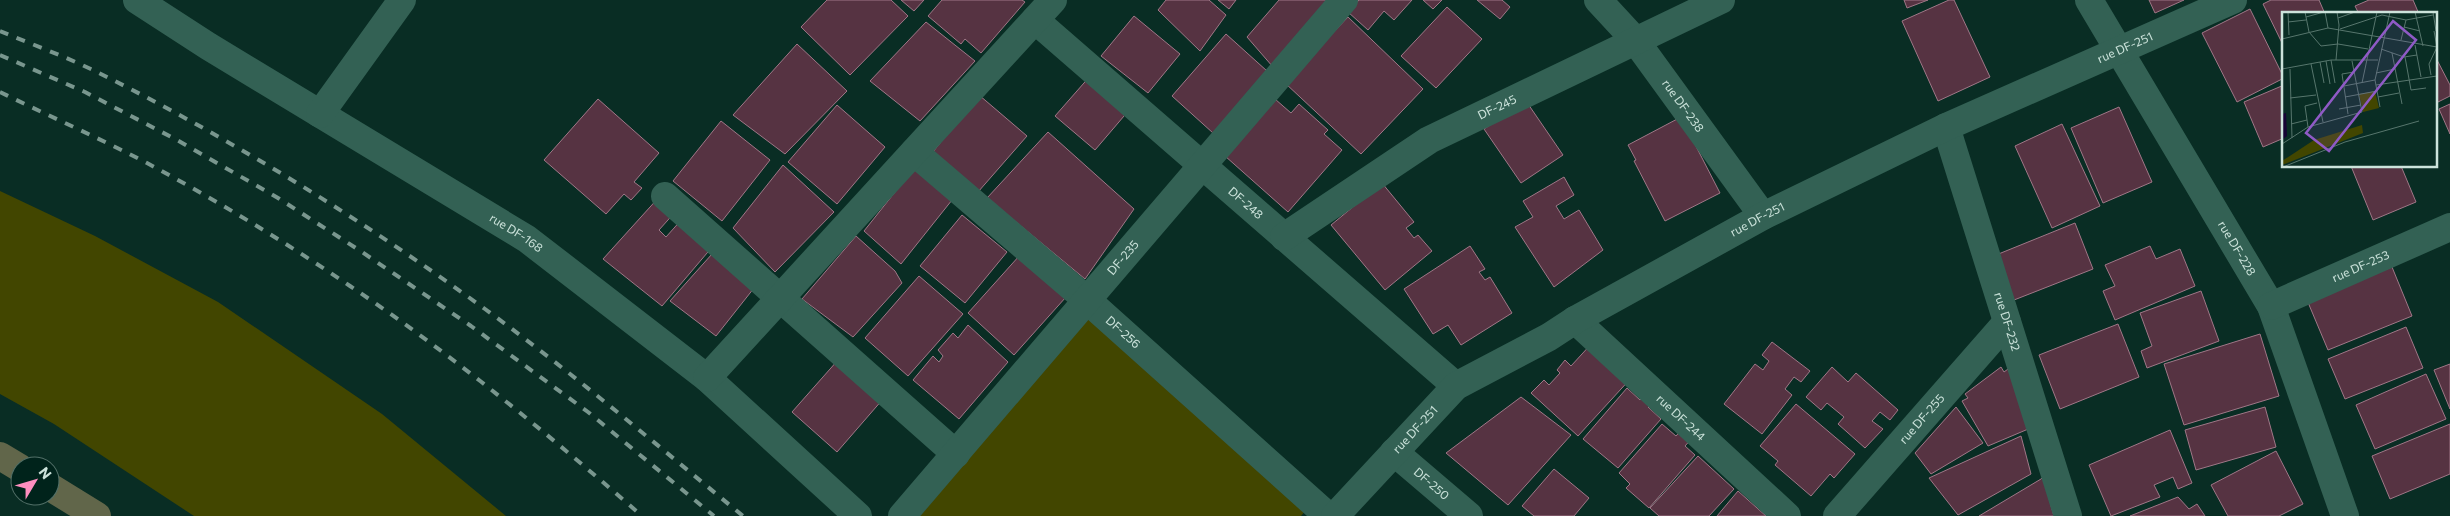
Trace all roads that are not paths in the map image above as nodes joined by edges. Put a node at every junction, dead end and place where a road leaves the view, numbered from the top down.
1 (137, 0) edge
2 (402, 0) edge
3 (1053, 0) edge
4 (1344, 0) edge
5 (1598, 0) edge
6 (1721, 0) edge
7 (2089, 0) edge
8 (2233, 0) edge
9 (1035, 20) junction
10 (1635, 40) junction
11 (2117, 50) junction
12 (320, 114) junction
13 (1946, 127) junction
14 (914, 152) junction
15 (1202, 165) junction
16 (665, 196) dead end
17 (1764, 216) junction
18 (2450, 227) edge
19 (1284, 237) junction
20 (781, 298) junction
21 (1087, 300) junction
22 (2271, 306) junction
23 (1575, 320) junction
24 (2007, 322) junction
25 (707, 378) junction
26 (1456, 386) junction
27 (1394, 452) junction
28 (956, 454) junction
29 (60, 493) edge
30 (97, 516) edge
31 (858, 516) edge
32 (902, 516) edge
33 (1328, 516) edge
34 (1335, 516) edge
35 (1468, 516) edge
36 (1787, 516) edge
37 (1837, 516) edge
38 (2068, 516) edge
39 (2345, 516) edge

1 - 12 street, rue DF-168
2 - 12 street
3 - 9 street
4 - 15 street, DF-235 / DF-235
5 - 10 street, rue DF-238
6 - 10 street, DF-245
7 - 11 street, rue DF-228
8 - 11 street, rue DF-251
9 - 14 street
9 - 15 street, DF-248 / DF-248
10 - 17 street, rue DF-238
10 - 19 street, DF-245
11 - 13 street, rue DF-251
11 - 22 street, rue DF-228
12 - 25 street, rue DF-168
13 - 17 street, rue DF-251
13 - 24 street, rue DF-232
14 - 20 street
14 - 21 street, DF-256
15 - 19 street, DF-248 / DF-248
15 - 21 street, DF-235 / DF-235
16 - 20 street
17 - 23 street, rue DF-251
18 - 22 street, rue DF-253
19 - 26 street, DF-248 / DF-248
20 - 25 street
20 - 28 street
21 - 28 street, DF-235 / DF-235
21 - 33 street, DF-256
22 - 39 street, rue DF-228
23 - 26 street, rue DF-251
23 - 36 street, rue DF-244
24 - 37 street, rue DF-255
24 - 38 street, rue DF-232
25 - 31 street, rue DF-168
26 - 27 street, rue DF-251
27 - 34 street, rue DF-251
27 - 35 street, DF-250 / DF-250
28 - 32 street, DF-235 / DF-235
29 - 30 main road

